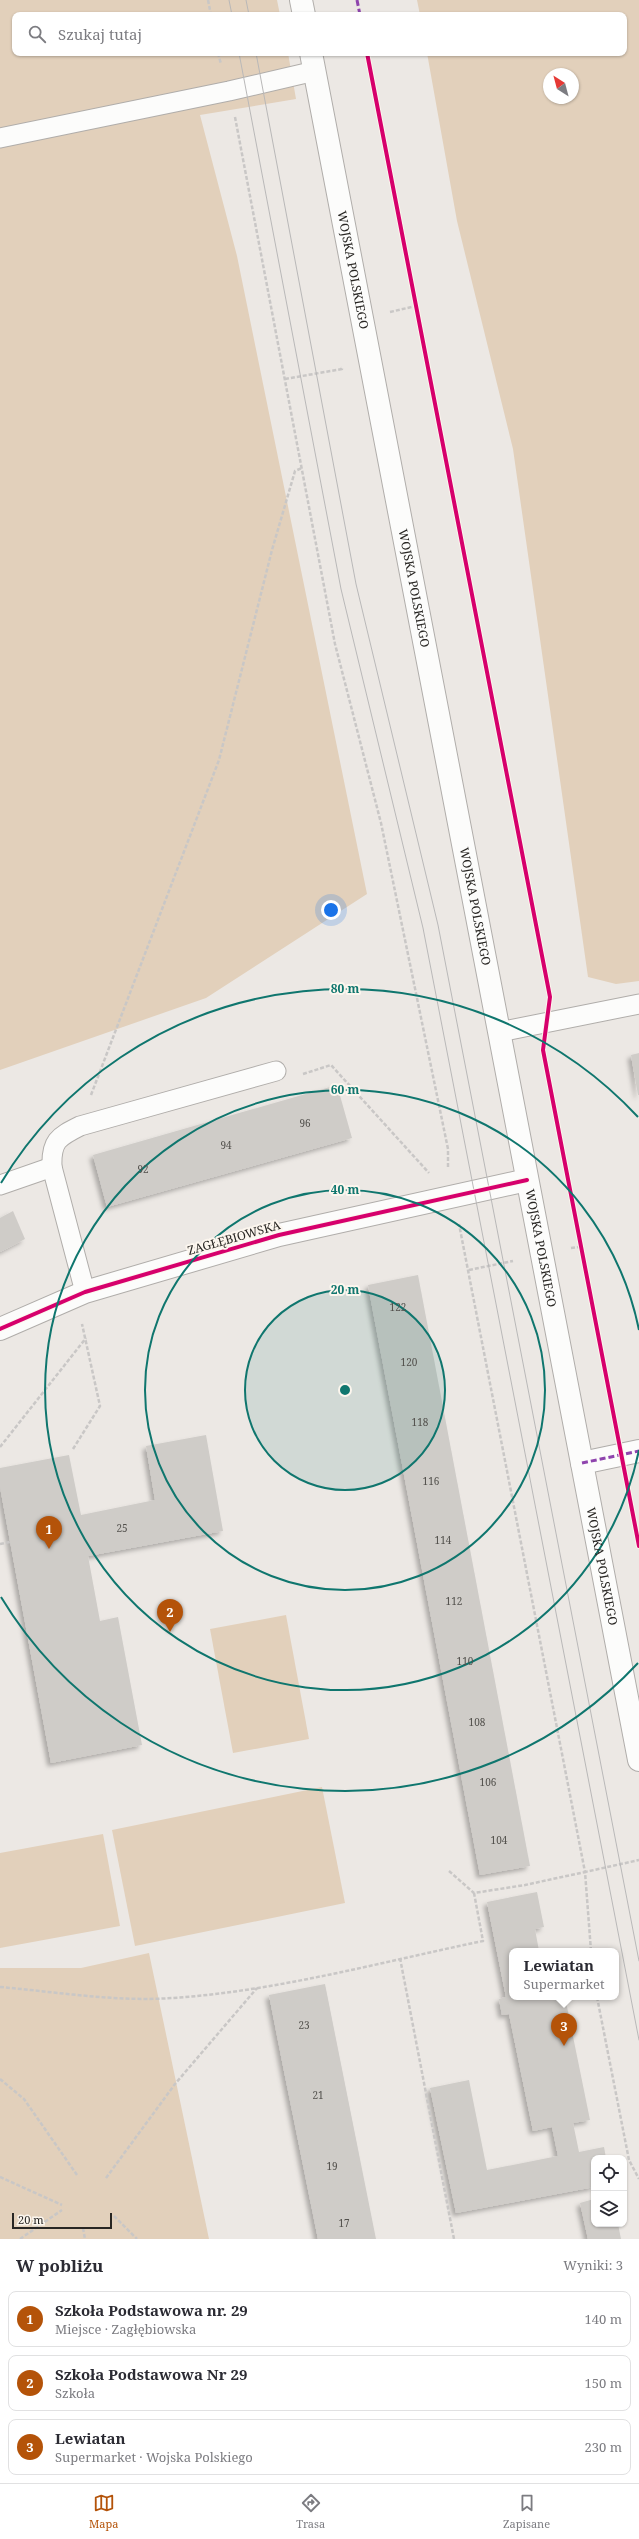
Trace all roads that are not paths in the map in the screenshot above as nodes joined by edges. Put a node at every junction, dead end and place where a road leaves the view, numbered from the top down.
1 (301, 0) edge
2 (303, 12) edge
3 (313, 62) edge
4 (0, 138) edge
5 (639, 1004) edge
6 (499, 1032) junction
7 (276, 1071) dead end
8 (52, 1168) junction
9 (527, 1180) junction
10 (0, 1185) edge
11 (86, 1292) junction
12 (0, 1329) edge
13 (639, 1451) edge
14 (582, 1463) junction
15 (639, 1760) edge

1 - 2 main road
3 - 4 lane
3 - 6 main road, WOJSKA POLSKIEGO
5 - 6 lane
6 - 9 main road, WOJSKA POLSKIEGO
7 - 8 lane
8 - 10 lane
8 - 11 lane
9 - 11 main road, ZAGŁĘBIOWSKA
9 - 14 main road, WOJSKA POLSKIEGO
11 - 12 main road, ZAGŁĘBIOWSKA
13 - 14 main road
14 - 15 main road, WOJSKA POLSKIEGO

